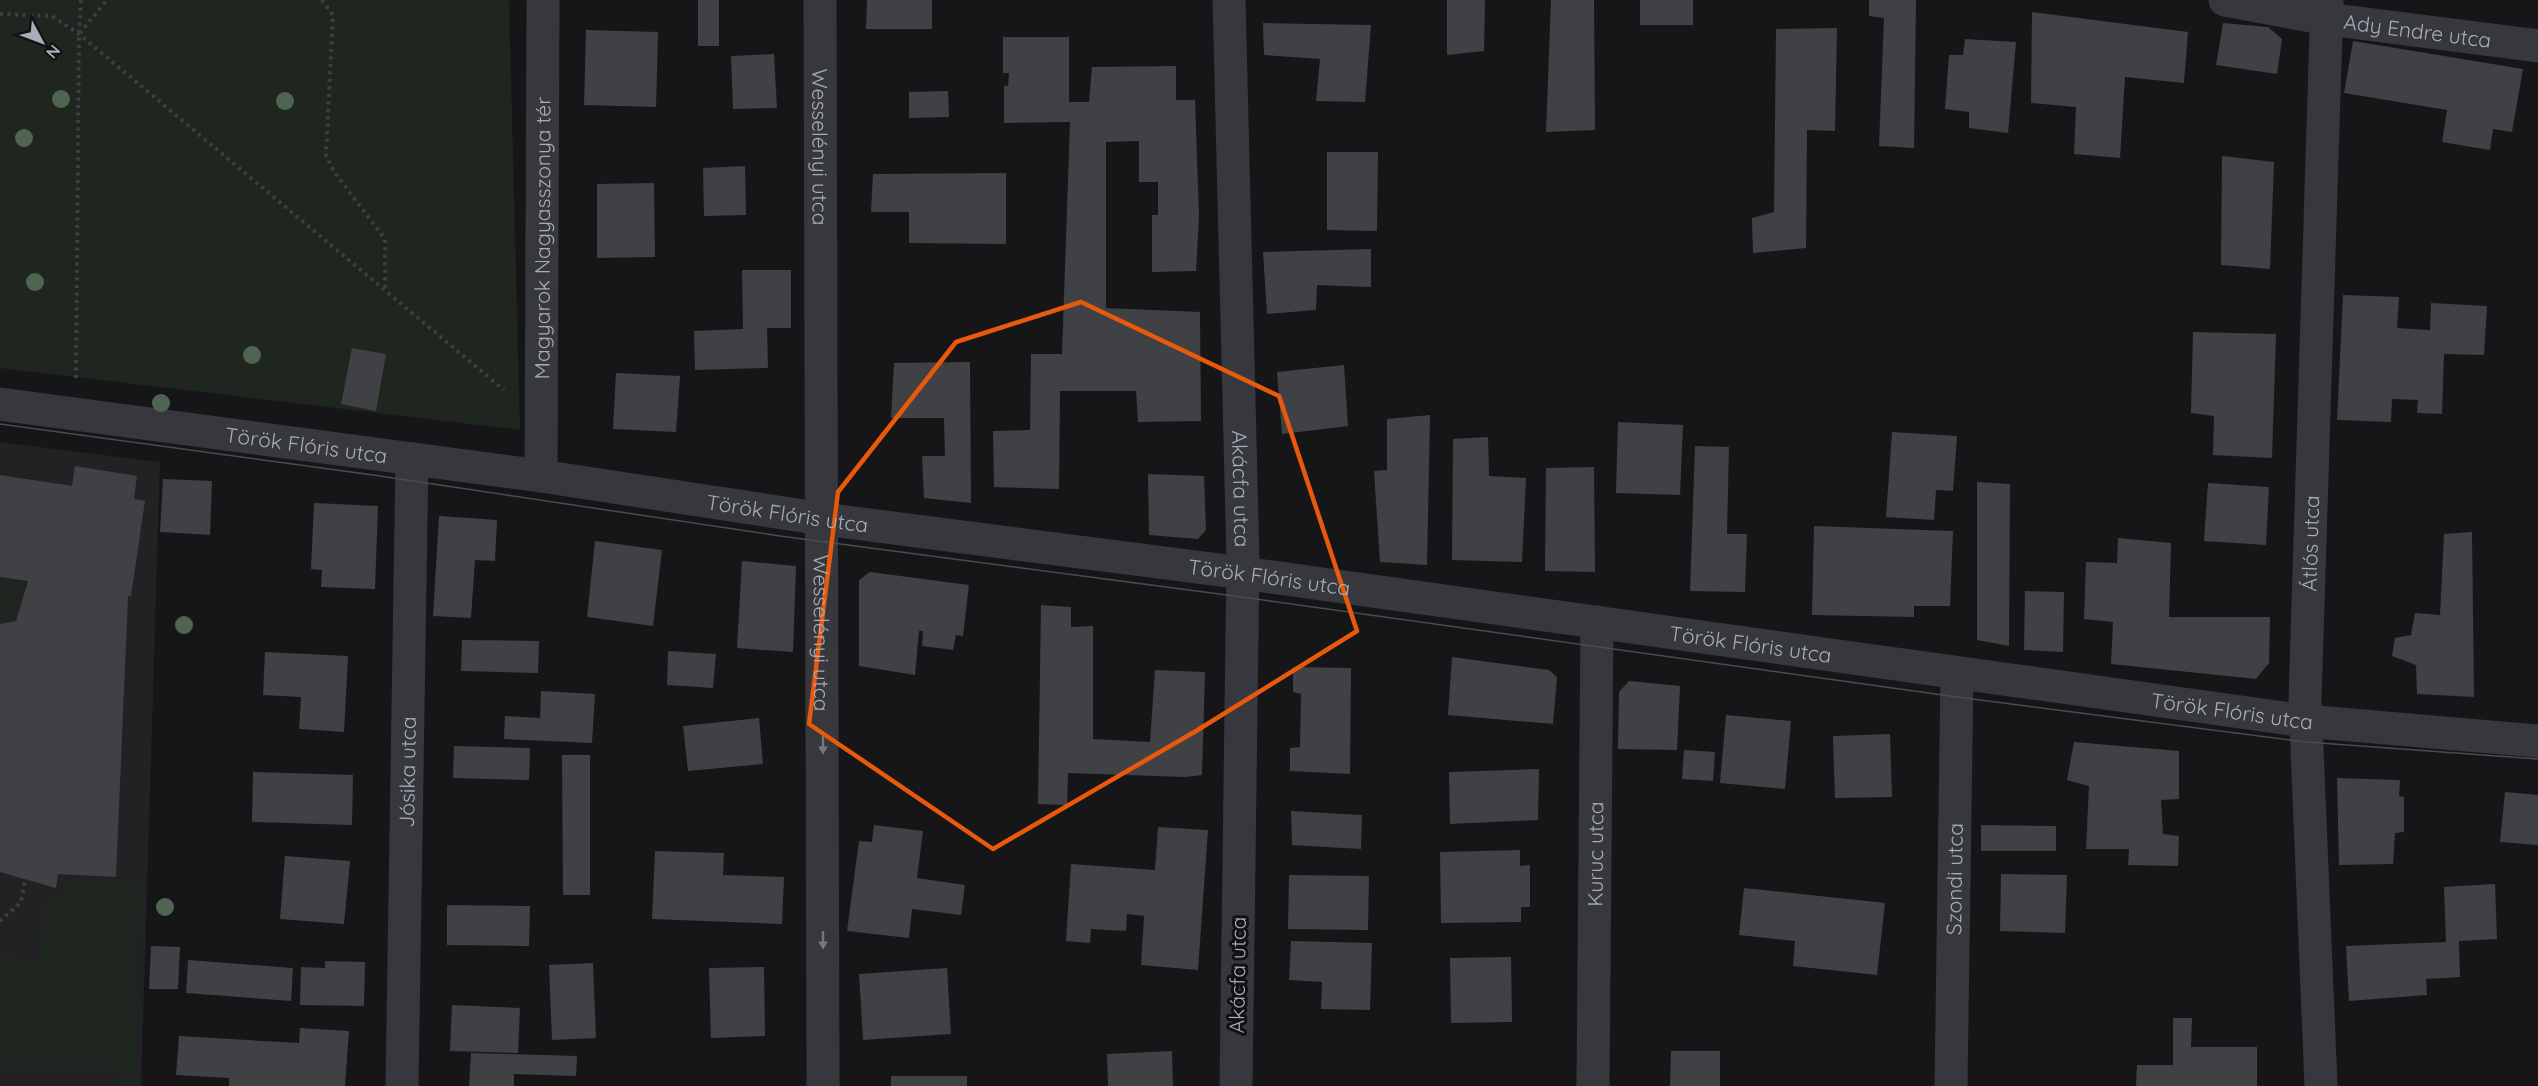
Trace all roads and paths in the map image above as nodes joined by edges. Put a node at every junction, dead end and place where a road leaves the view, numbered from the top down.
1 (81, 0) edge
2 (107, 0) edge
3 (322, 0) edge
4 (543, 0) edge
5 (820, 0) edge
6 (1229, 0) edge
7 (2225, 0) edge
8 (2327, 9) edge
9 (0, 14) edge
10 (79, 34) junction
11 (2538, 46) edge
12 (385, 293) junction
13 (76, 385) dead end
14 (0, 404) edge
15 (542, 422) junction
16 (412, 459) junction
17 (541, 476) junction
18 (823, 519) junction
19 (1243, 573) junction
20 (1597, 622) junction
21 (1958, 673) junction
22 (2305, 721) junction
23 (2538, 741) edge
24 (25, 879) dead end
25 (0, 921) edge
26 (402, 1086) edge
27 (823, 1086) edge
28 (1236, 1086) edge
29 (1593, 1086) edge
30 (1952, 1086) edge
31 (2321, 1086) edge

1 - 10 path
2 - 10 path
3 - 12 path
4 - 15 street, Magyarok Nagyasszonya tér
5 - 18 street, Wesselényi utca
6 - 19 street, Akácfa utca
7 - 8 street, Ady Endre utca
8 - 11 street, Ady Endre utca
8 - 22 street, Átlós utca
9 - 10 path
10 - 12 path
10 - 13 path
12 - 15 path
14 - 16 street, Török Flóris utca
15 - 17 street, Magyarok Nagyasszonya tér
16 - 17 street, Török Flóris utca
16 - 26 street, Jósika utca
17 - 18 street, Török Flóris utca
18 - 19 street, Török Flóris utca
18 -> 27 street, Wesselényi utca
19 - 20 street, Török Flóris utca
19 - 28 street, Akácfa utca
20 - 21 street, Török Flóris utca
20 - 29 street, Kuruc utca
21 - 22 street, Török Flóris utca
21 - 30 street, Szondi utca
22 - 23 street, Török Flóris utca
22 - 31 street, Átlós utca
24 - 25 path

